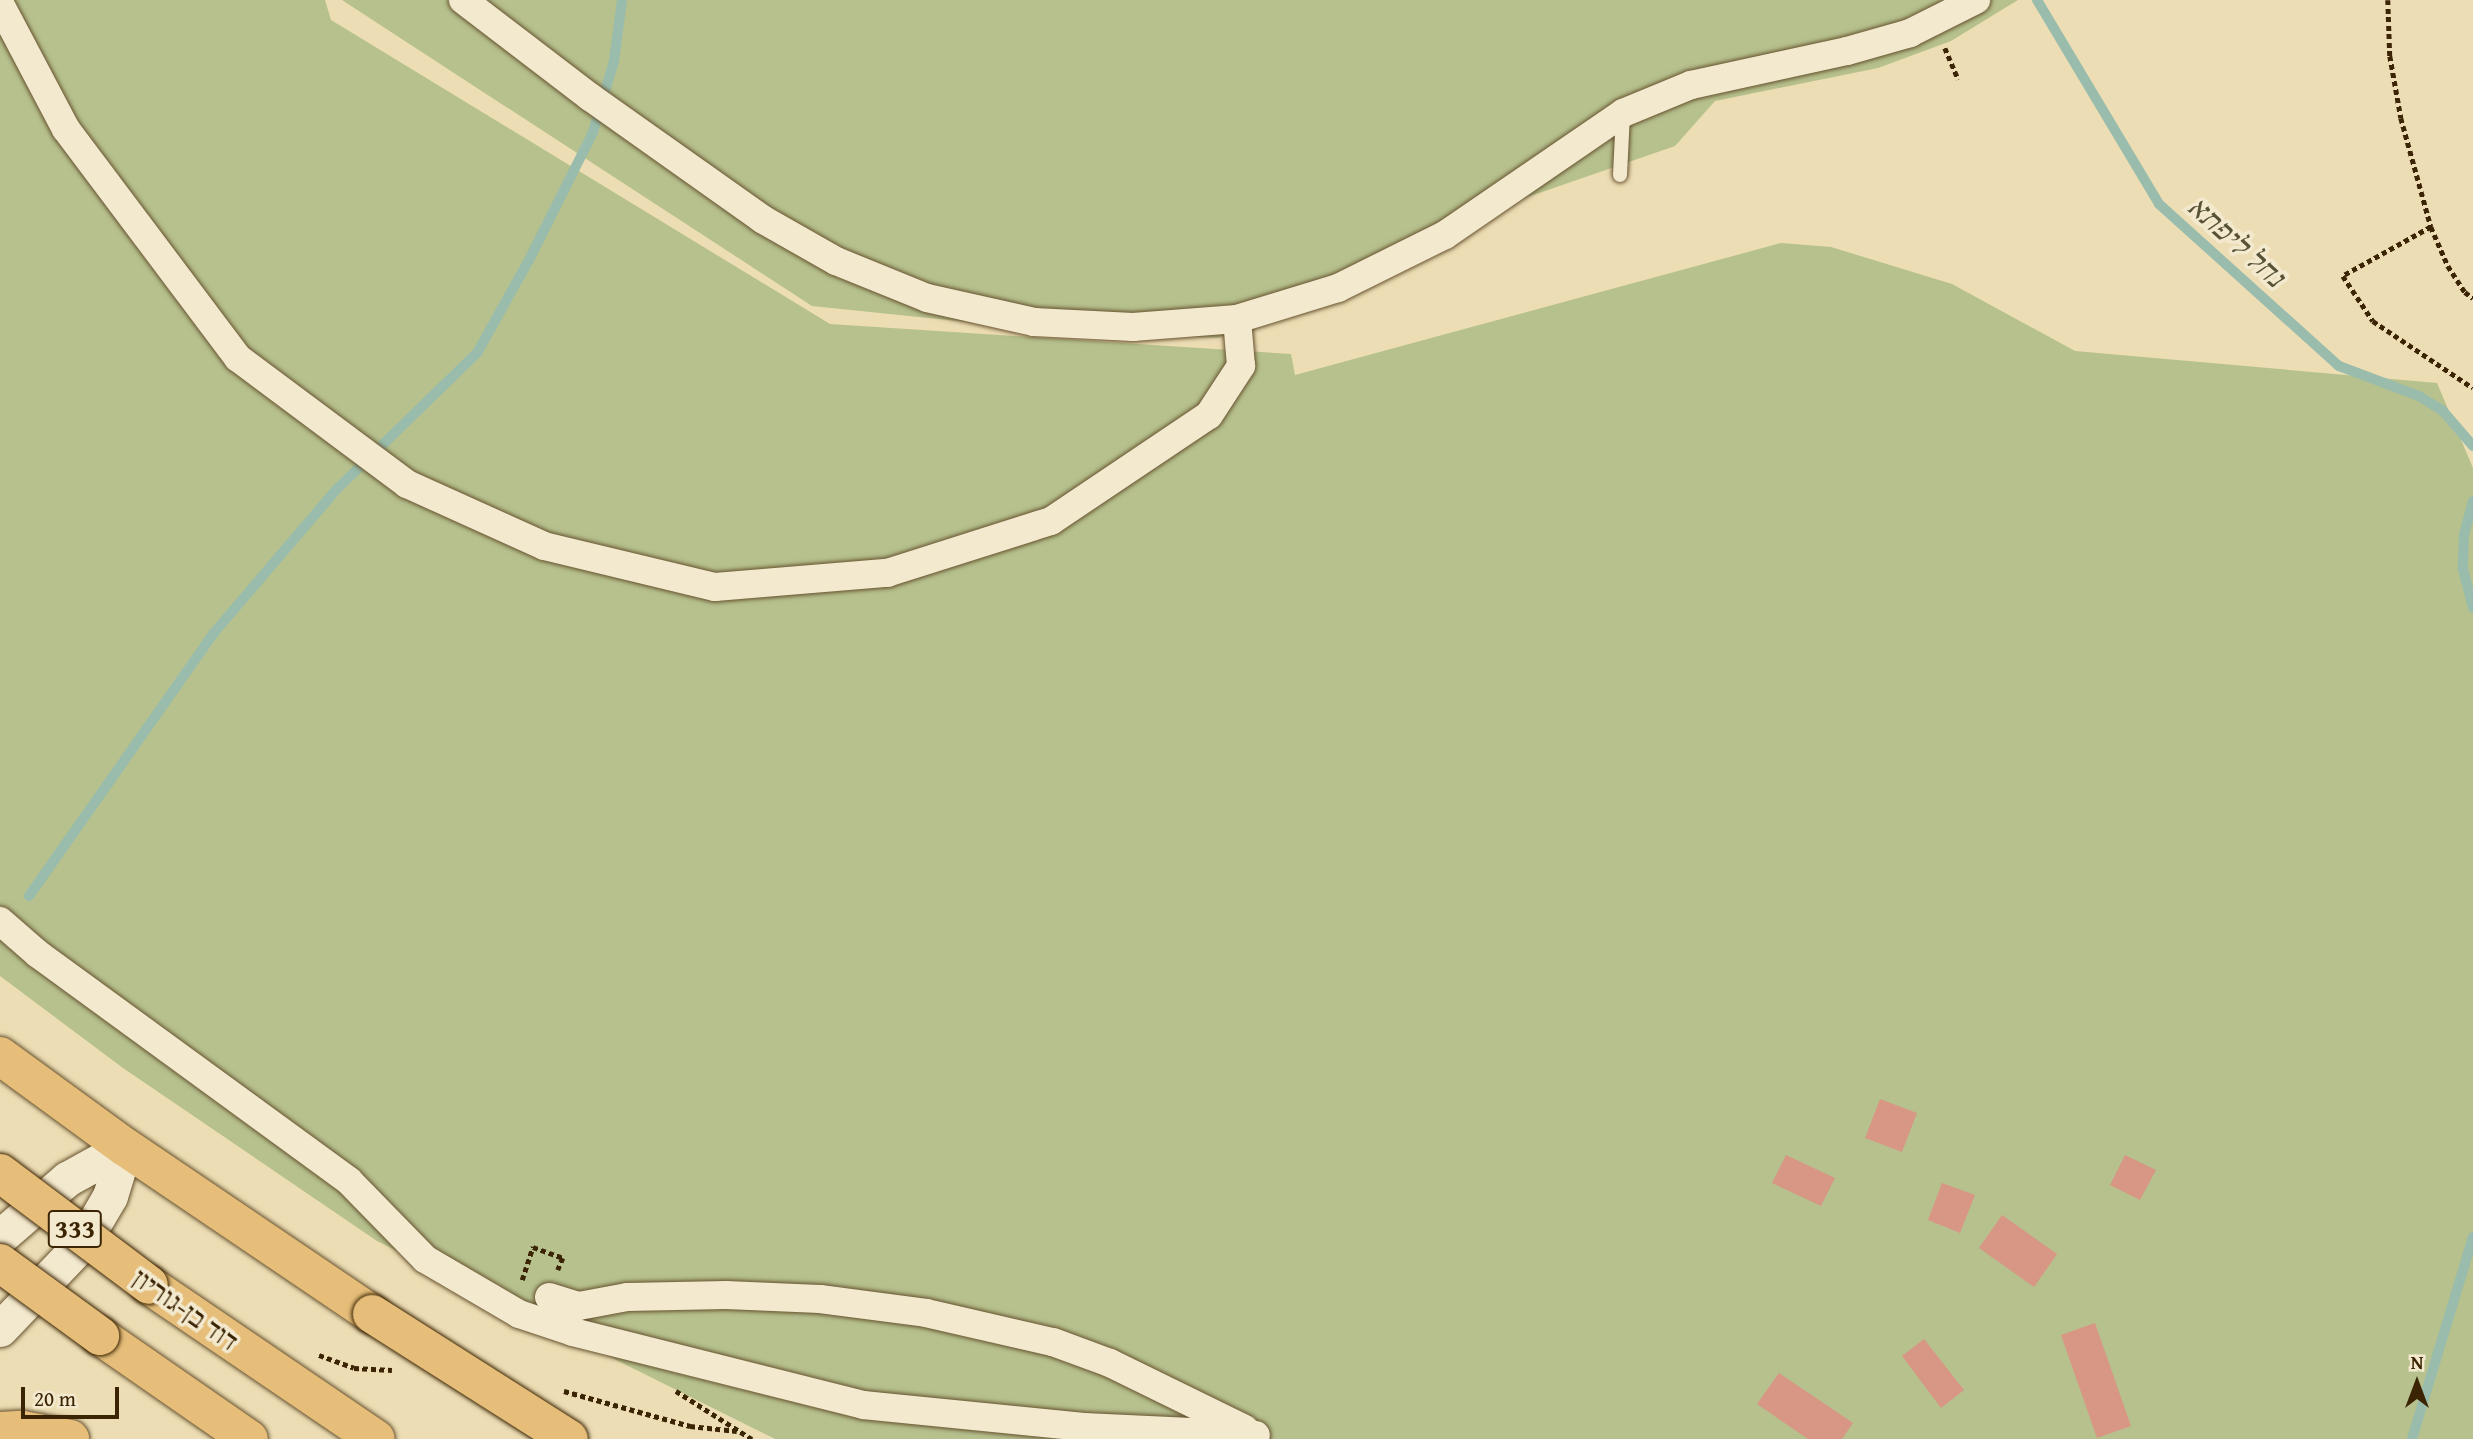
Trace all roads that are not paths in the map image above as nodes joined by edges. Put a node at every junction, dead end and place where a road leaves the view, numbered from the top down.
1 (463, 0) edge
2 (1976, 0) edge
3 (0, 4) edge
4 (1623, 113) junction
5 (1620, 175) dead end
6 (1237, 319) junction
7 (0, 921) edge
8 (0, 1056) edge
9 (125, 1147) junction
10 (0, 1173) edge
11 (0, 1237) edge
12 (0, 1263) edge
13 (549, 1297) dead end
14 (0, 1329) edge
15 (0, 1432) edge
16 (1262, 1437) edge
17 (70, 1439) edge
18 (249, 1439) edge
19 (376, 1439) edge
20 (569, 1439) edge

1 - 6 street
2 - 4 street
3 - 6 street
4 - 5 lane
4 - 6 street
7 - 16 street
8 - 9 main road
9 - 11 street
9 - 14 street
9 - 20 main road, bridge
10 - 19 main road, דוד בן-גוריון / 333, bridge
12 - 18 main road, 333, bridge
13 - 16 street
15 - 17 main road

